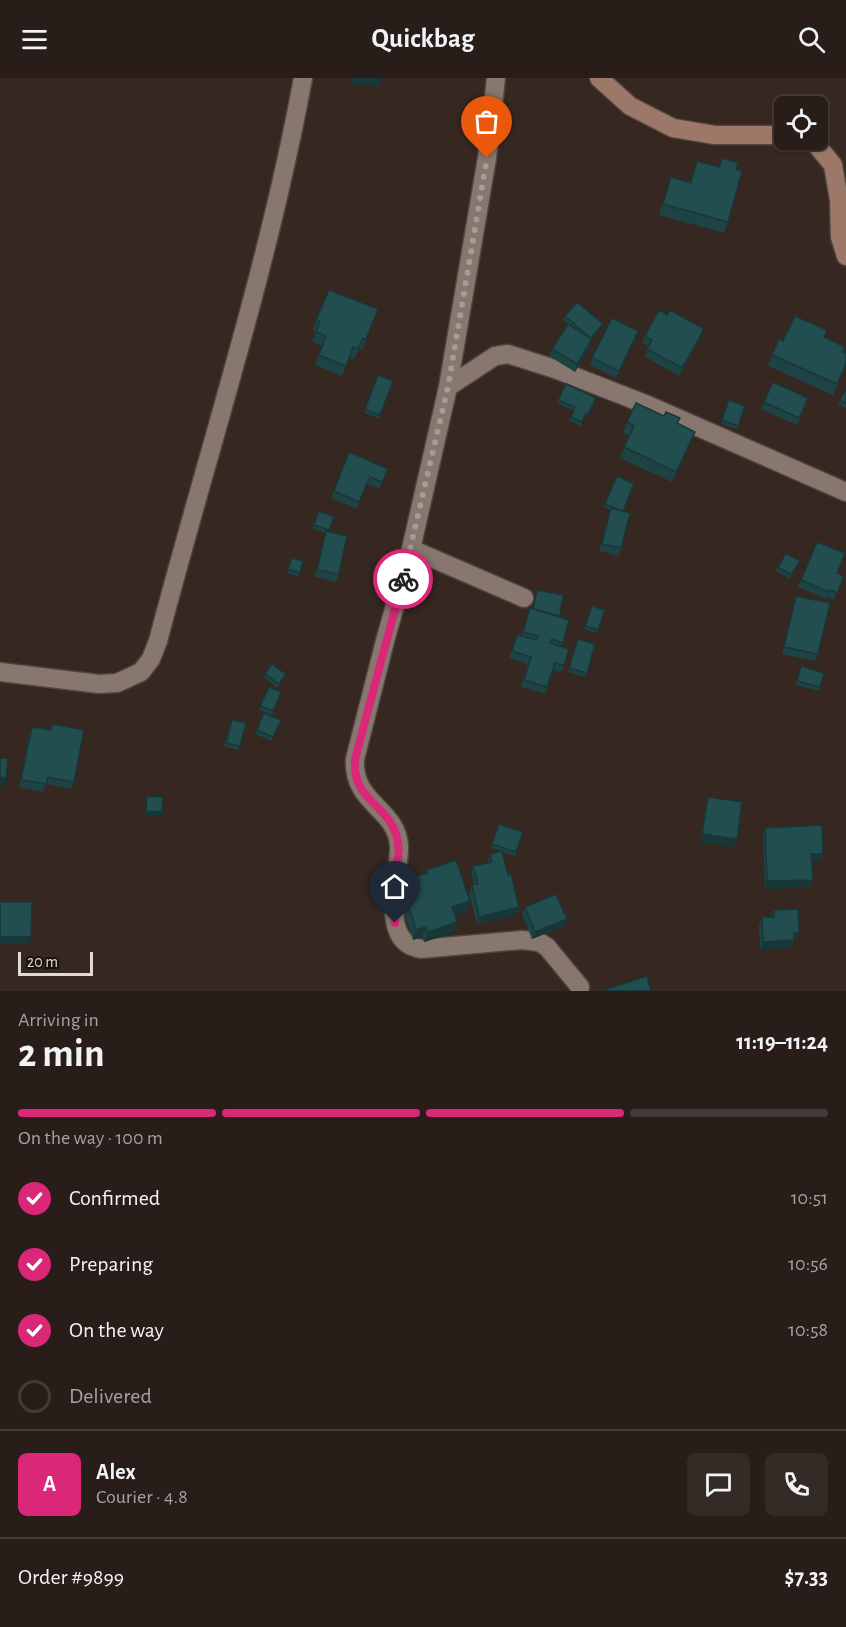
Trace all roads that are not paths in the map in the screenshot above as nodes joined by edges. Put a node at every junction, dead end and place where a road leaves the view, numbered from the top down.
1 (303, 78) edge
2 (496, 78) edge
3 (599, 78) edge
4 (774, 135) edge
5 (821, 150) edge
6 (846, 256) edge
7 (448, 387) junction
8 (846, 492) edge
9 (411, 549) junction
10 (524, 598) dead end
11 (0, 672) edge
12 (580, 987) dead end

1 - 11 street
2 - 7 street
3 - 4 street
5 - 6 street
7 - 8 street
7 - 9 street
9 - 10 street
9 - 12 street

